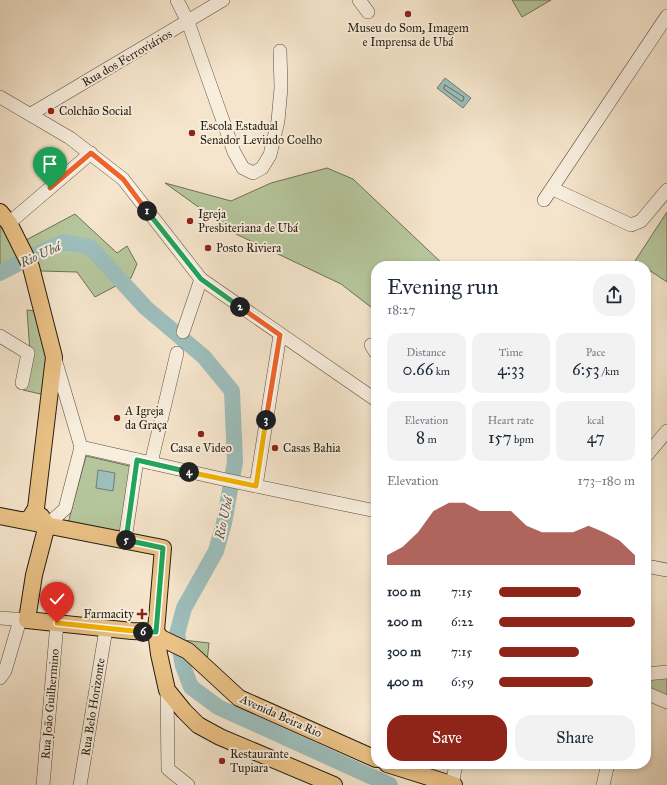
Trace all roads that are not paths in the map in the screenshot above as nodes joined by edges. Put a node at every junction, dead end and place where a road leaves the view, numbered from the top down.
1 (177, 0) edge
2 (223, 0) edge
3 (359, 0) edge
4 (368, 12) dead end
5 (667, 16) edge
6 (188, 22) junction
7 (280, 51) dead end
8 (0, 97) edge
9 (31, 114) junction
10 (91, 153) junction
11 (553, 189) junction
12 (667, 190) edge
13 (544, 200) dead end
14 (4, 218) edge
15 (201, 279) junction
16 (183, 332) dead end
17 (280, 335) junction
18 (0, 336) edge
19 (176, 353) dead end
20 (54, 357) junction
21 (22, 383) dead end
22 (371, 397) edge
23 (667, 431) edge
24 (81, 447) junction
25 (651, 450) edge
26 (137, 460) junction
27 (151, 463) junction
28 (251, 485) junction
29 (36, 508) junction
30 (371, 510) edge
31 (0, 516) edge
32 (25, 520) junction
33 (46, 525) junction
34 (125, 540) junction
35 (651, 567) edge
36 (667, 570) edge
37 (0, 618) edge
38 (24, 620) junction
39 (57, 623) junction
40 (157, 626) junction
41 (106, 629) junction
42 (16, 638) junction
43 (178, 652) junction
44 (667, 672) edge
45 (651, 674) edge
46 (0, 678) edge
47 (0, 690) edge
48 (167, 690) junction
49 (651, 695) edge
50 (667, 702) edge
51 (371, 757) edge
52 (403, 769) edge
53 (455, 769) edge
54 (607, 769) edge
55 (43, 785) edge
56 (80, 785) edge
57 (188, 785) edge
58 (334, 785) edge
59 (453, 785) edge
60 (603, 785) edge

1 - 6 street
2 - 6 street, Rua dos Ferroviários
3 - 4 street
5 - 11 street
6 - 7 street
6 - 9 street, Rua dos Ferroviários
8 - 9 street
9 - 10 street
10 - 14 street
10 - 15 street
11 - 12 street
11 - 13 street
14 - 20 main road
15 - 16 street
15 - 17 street
17 - 22 street
17 - 28 street
18 - 21 street
19 - 27 street
20 - 24 street
20 - 29 main road
23 - 25 street
24 - 26 street
24 - 33 street
26 - 27 street
26 - 34 street
27 - 28 street
28 - 30 street
29 - 32 main road
29 - 33 main road
31 - 32 main road
32 - 33 main road
33 - 34 main road
33 - 38 main road
34 - 40 main road
35 - 36 street
37 - 38 street
38 - 39 main road
38 - 42 street
39 - 41 main road
39 - 55 street, Rua João Guilhermino
40 - 41 main road
40 - 43 main road, Avenida Beira Rio
41 - 56 street, Rua Belo Horizonte
42 - 46 street
42 - 47 street
43 - 48 main road
43 - 51 main road, Avenida Beira Rio
44 - 45 street
48 - 57 street
48 - 58 main road
49 - 50 street
52 - 59 main road
53 - 59 street
54 - 60 street

